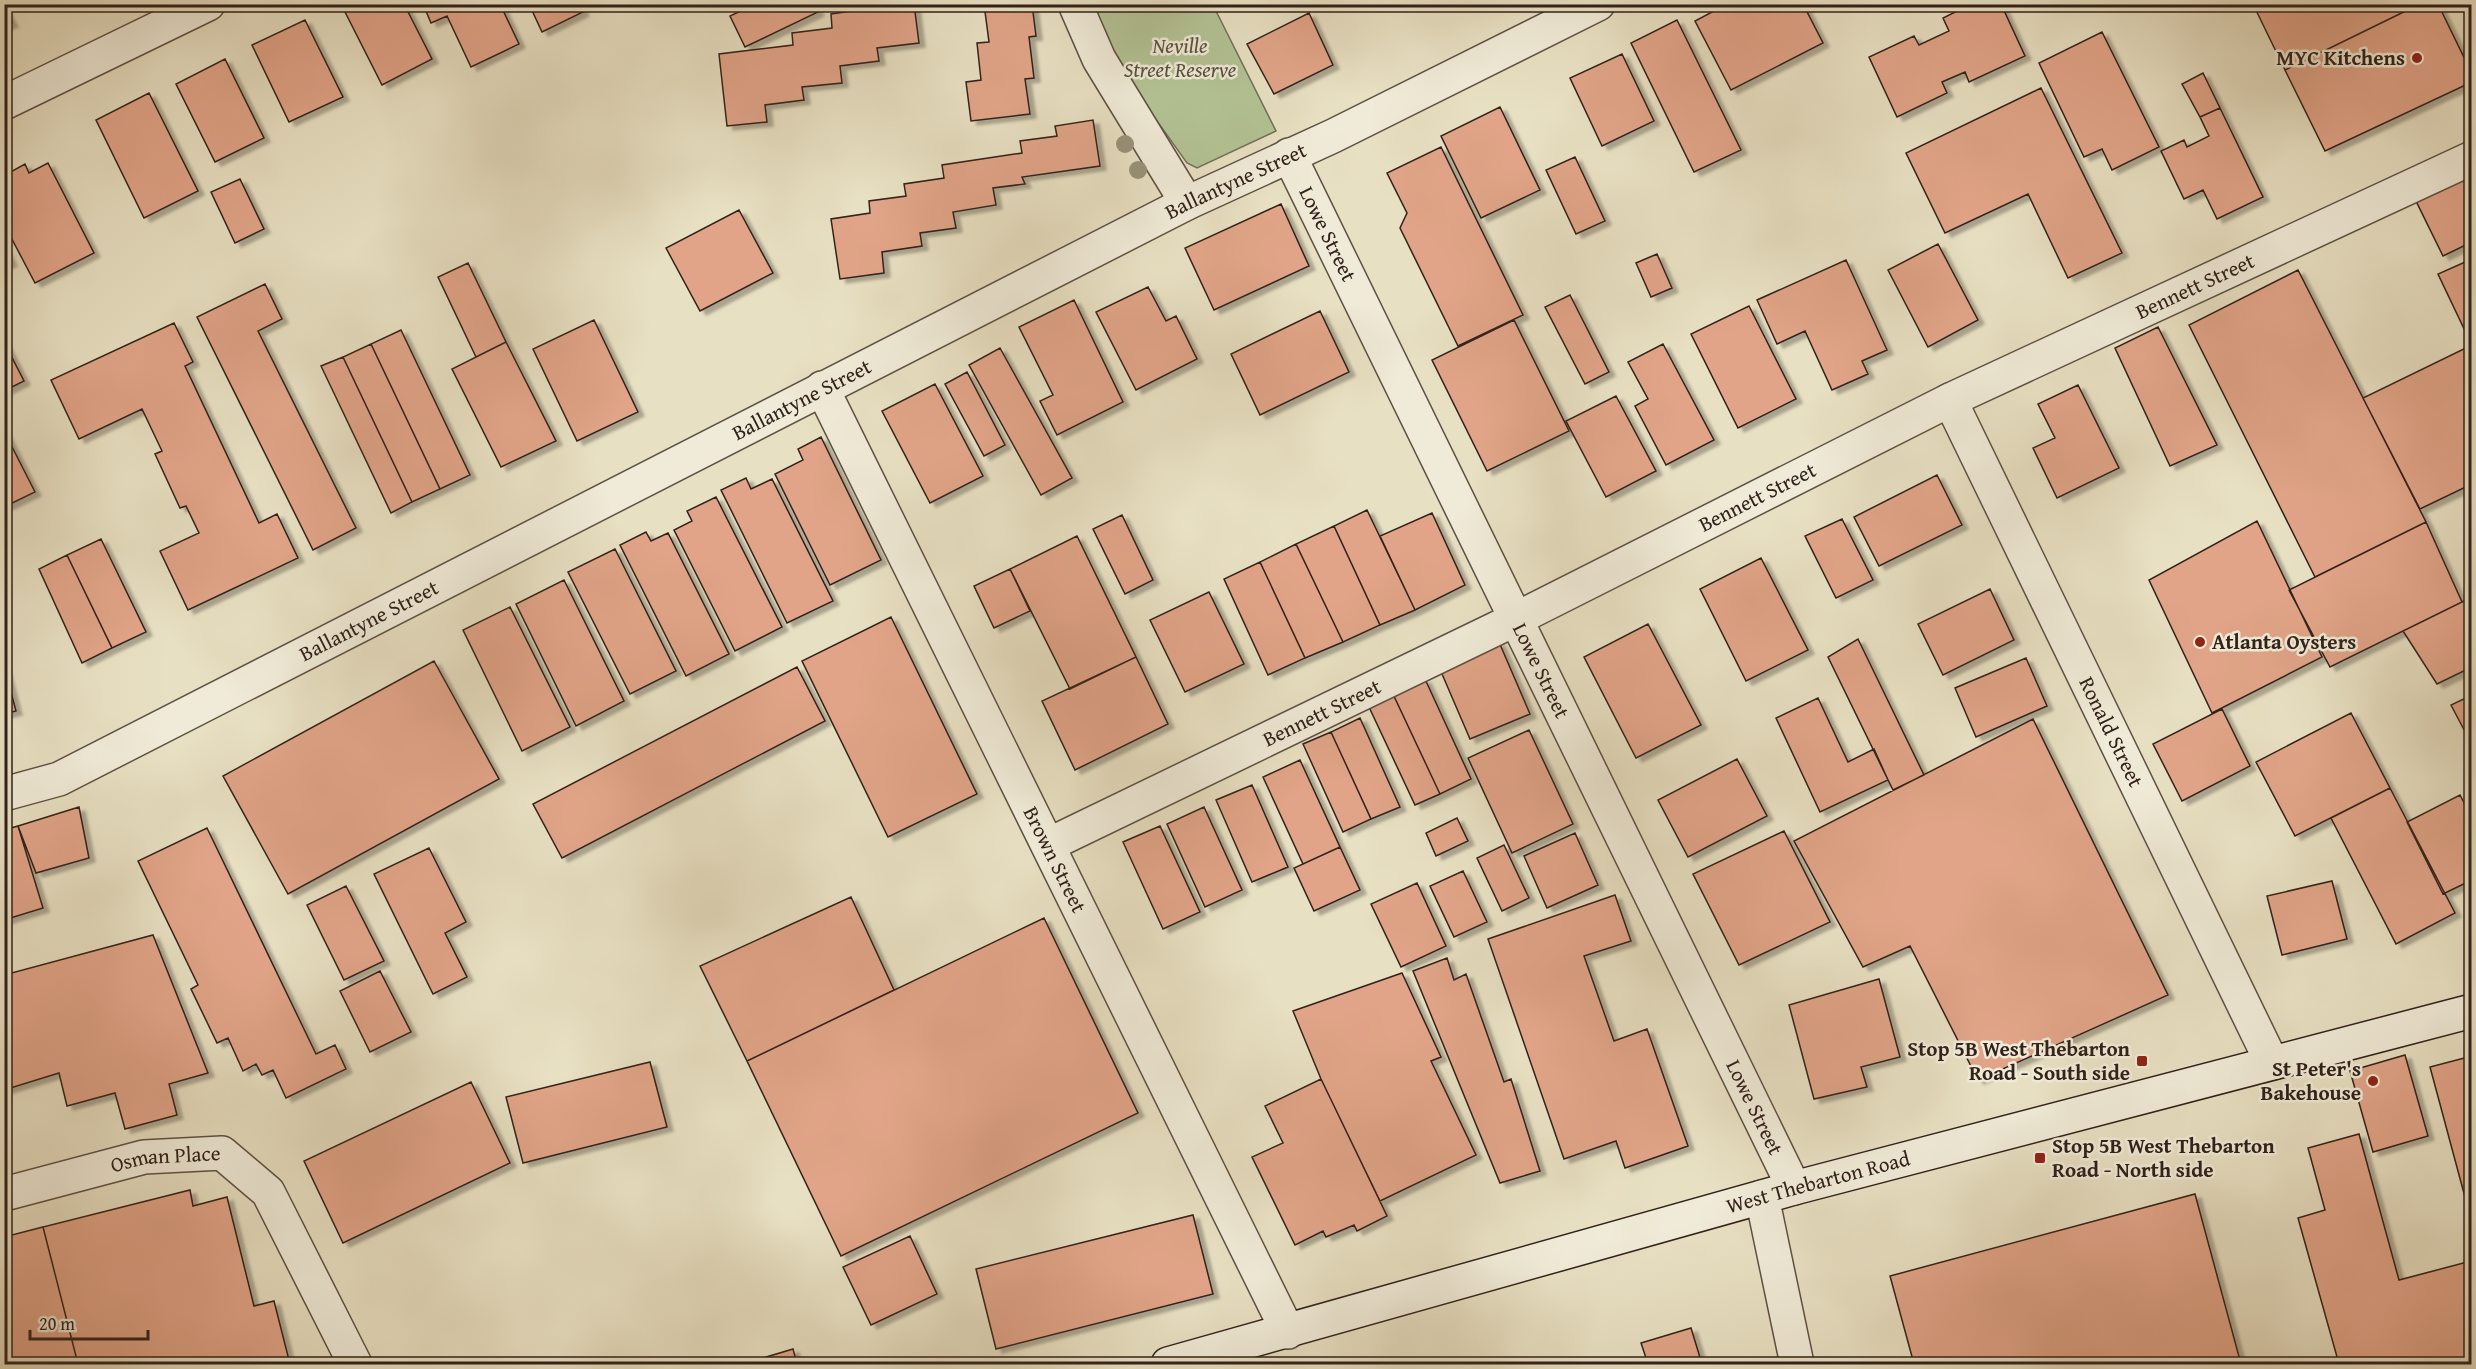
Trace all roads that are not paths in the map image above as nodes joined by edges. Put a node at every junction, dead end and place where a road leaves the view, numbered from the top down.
1 (208, 4) edge
2 (1075, 4) edge
3 (1598, 4) edge
4 (4, 103) edge
5 (1289, 155) junction
6 (2472, 158) edge
7 (1186, 203) junction
8 (822, 388) junction
9 (1950, 400) junction
10 (1516, 619) junction
11 (4, 794) edge
12 (1048, 845) junction
13 (2472, 1011) edge
14 (2272, 1063) junction
15 (1794, 1188) junction
16 (4, 1194) edge
17 (1762, 1197) junction
18 (1288, 1332) junction
19 (355, 1365) edge
20 (1168, 1365) edge
21 (1797, 1365) edge

1 - 4 street
2 - 7 street
3 - 5 street, Ballantyne Street
5 - 7 street, Ballantyne Street
5 - 10 street, Lowe Street
6 - 9 street, Bennett Street
7 - 8 street, Ballantyne Street
8 - 11 street, Ballantyne Street
8 - 12 street, Brown Street
9 - 10 street, Bennett Street
9 - 14 street, Ronald Street
10 - 12 street, Bennett Street
10 - 15 street, Lowe Street
12 - 18 street, Brown Street
13 - 14 street, West Thebarton Road
14 - 15 street, West Thebarton Road
15 - 17 street, West Thebarton Road
16 - 19 street, Osman Place
17 - 18 street, West Thebarton Road
17 - 21 street
18 - 20 street, West Thebarton Road

